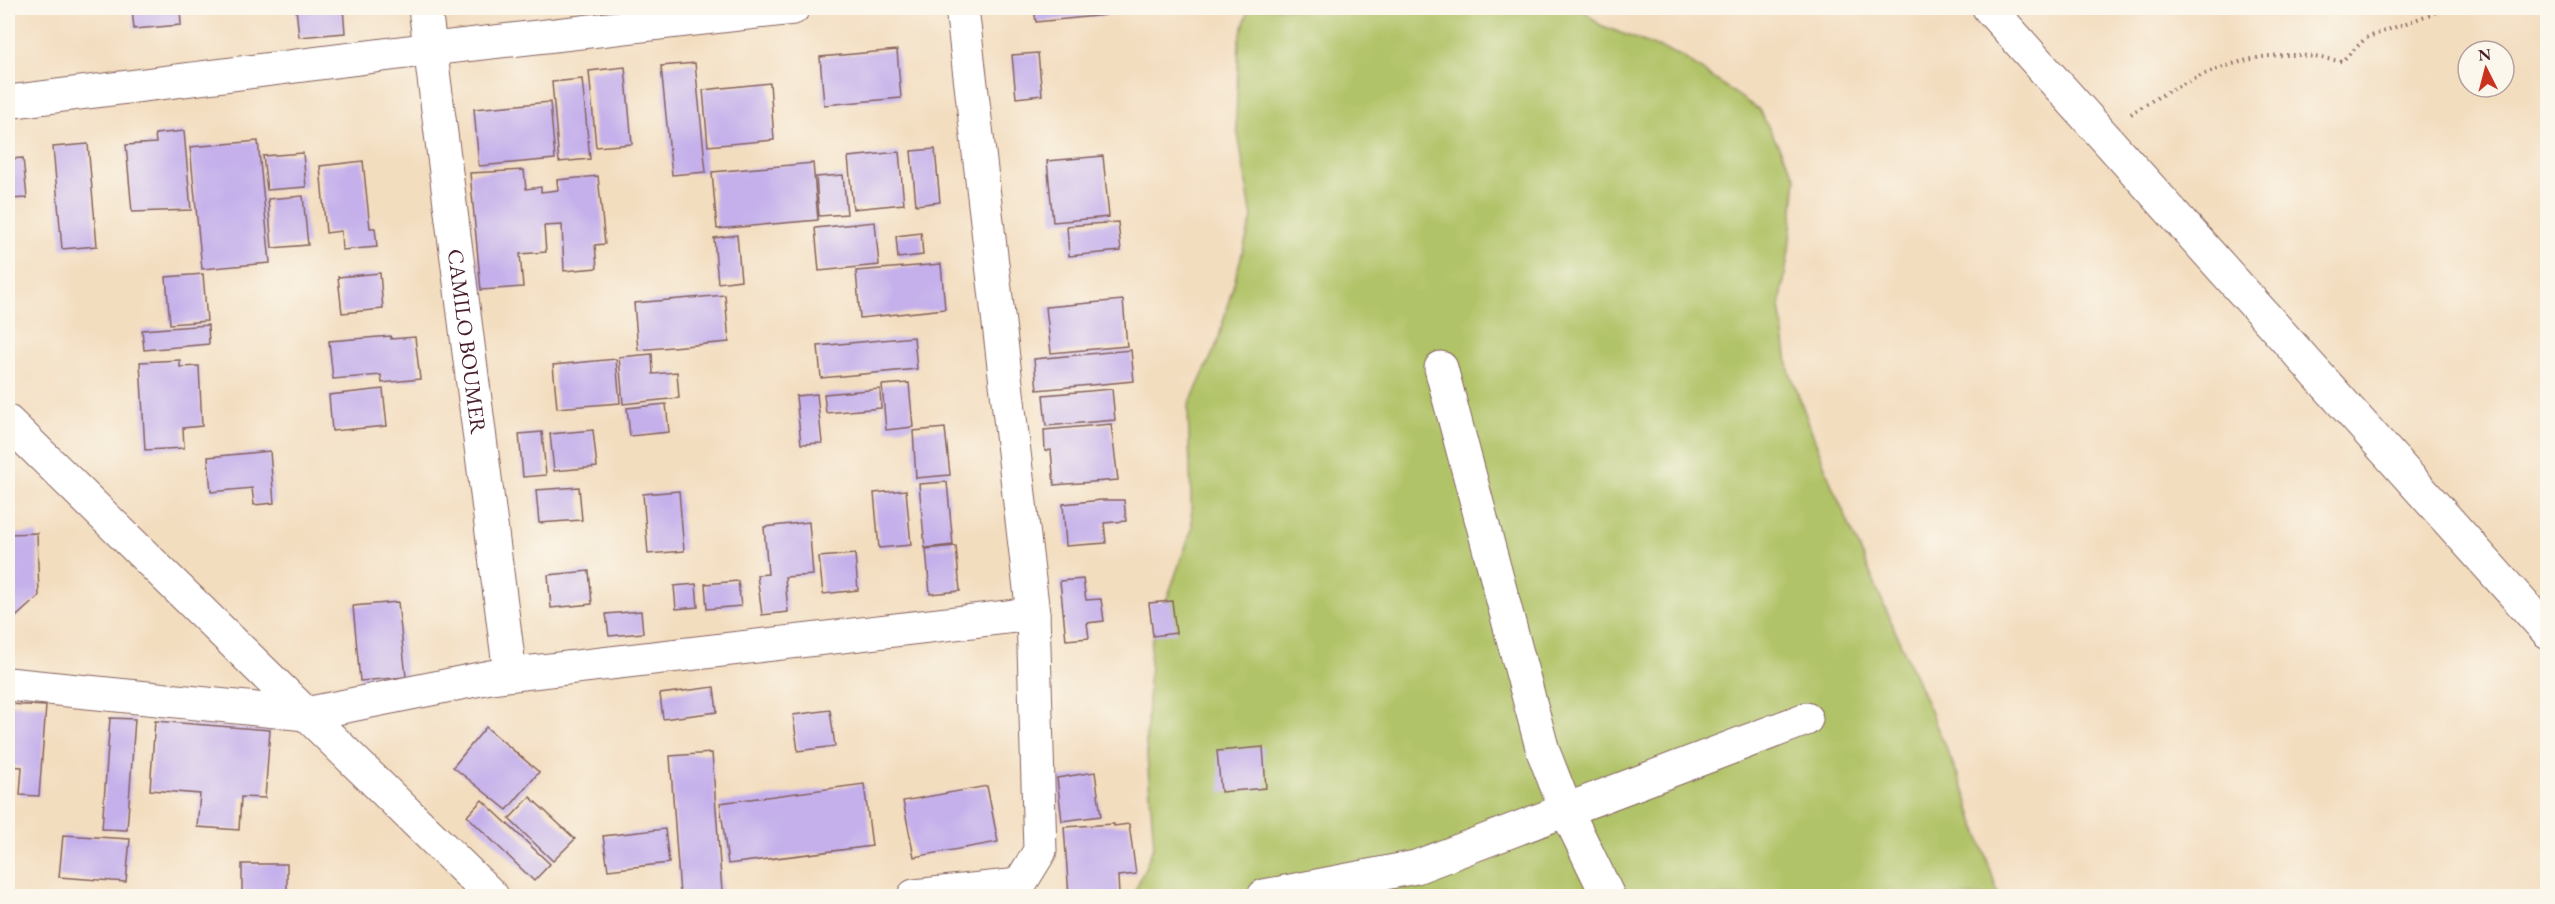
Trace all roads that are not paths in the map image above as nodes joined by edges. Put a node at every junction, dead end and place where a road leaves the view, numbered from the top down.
1 (425, 8) edge
2 (793, 8) edge
3 (962, 8) edge
4 (1989, 8) edge
5 (430, 49) junction
6 (8, 102) edge
7 (1441, 368) dead end
8 (8, 422) edge
9 (1033, 614) junction
10 (2547, 632) edge
11 (510, 674) junction
12 (8, 684) edge
13 (306, 714) junction
14 (1806, 719) dead end
15 (1566, 810) junction
16 (1023, 891) edge
17 (492, 897) edge
18 (914, 897) edge
19 (1264, 897) edge
20 (1608, 897) edge

1 - 5 street, CAMILO BOUMER
2 - 5 street
3 - 9 street
4 - 10 street
5 - 6 street
5 - 11 street, CAMILO BOUMER
7 - 15 street
8 - 13 street
9 - 11 street
9 - 16 street
11 - 13 street
12 - 13 street
13 - 17 street
14 - 15 street
15 - 19 street
15 - 20 street
16 - 18 street

